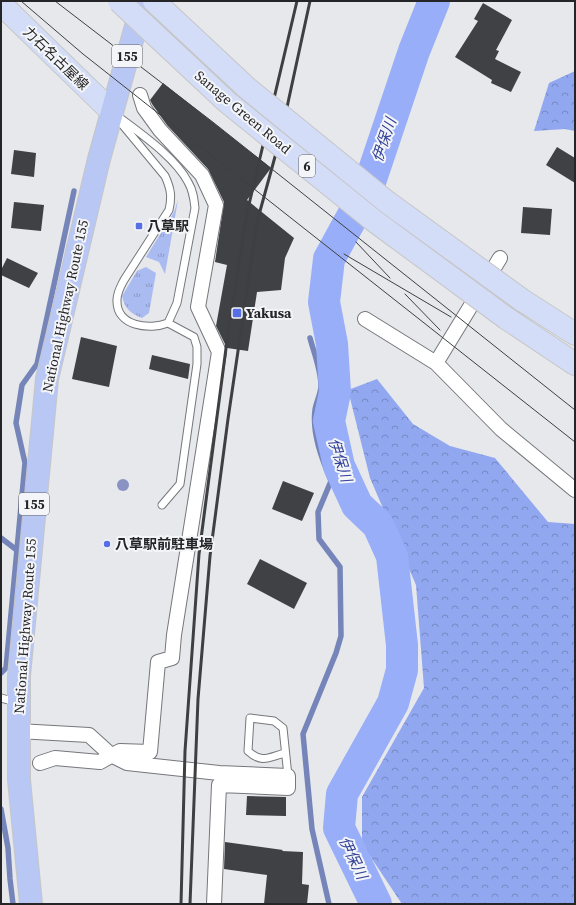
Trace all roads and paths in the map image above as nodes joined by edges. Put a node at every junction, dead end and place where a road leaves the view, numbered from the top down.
1 (120, 1) edge
2 (143, 1) edge
3 (154, 1) edge
4 (1, 4) edge
5 (140, 94) dead end
6 (111, 111) junction
7 (500, 258) dead end
8 (365, 319) dead end
9 (168, 323) junction
10 (575, 334) edge
11 (436, 363) junction
12 (575, 364) edge
13 (575, 490) edge
14 (162, 505) dead end
15 (10, 700) edge
16 (18, 731) junction
17 (285, 753) junction
18 (111, 755) junction
19 (40, 764) dead end
20 (288, 776) junction
21 (31, 904) edge
22 (214, 904) edge

1 - 12 main road, Sanage Green Road / 6, bridge
2 - 6 highway, National Highway Route 155 / 155
3 - 10 main road, Sanage Green Road / 6, bridge
4 - 6 main road, 力石名古屋線
5 - 18 street
6 - 9 lane
6 - 9 lane
6 - 15 highway, National Highway Route 155 / 155
7 - 11 street
8 - 11 street
9 - 14 lane
11 - 13 street
15 - 16 highway, National Highway Route 155 / 155
16 - 18 street
16 - 21 highway, National Highway Route 155 / 155
17 - 17 lane
17 - 20 lane
18 - 19 street
18 - 20 street
20 - 22 street

